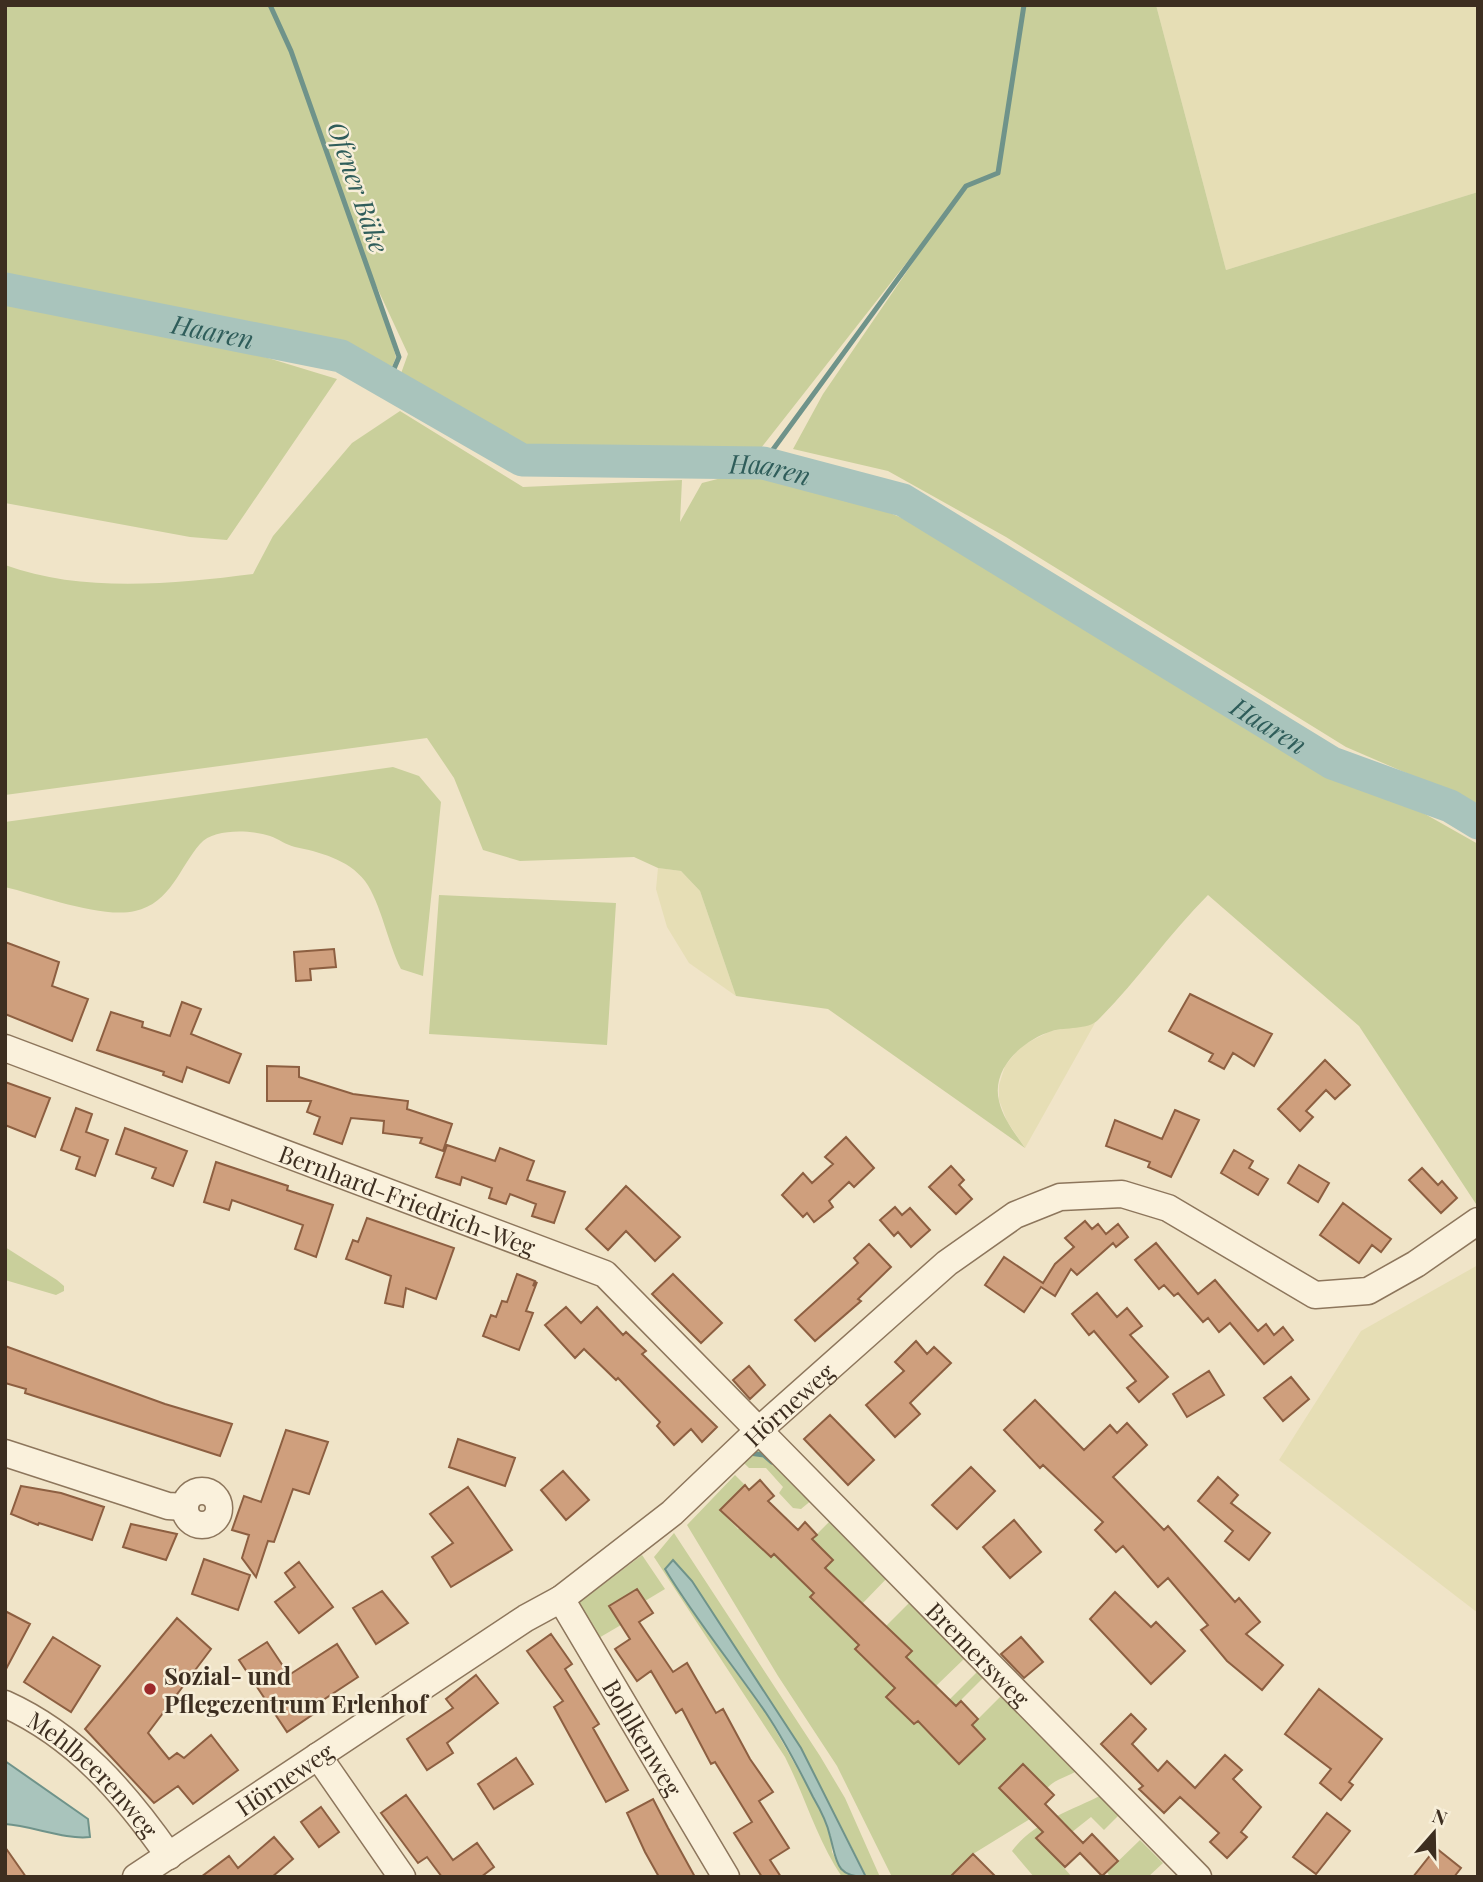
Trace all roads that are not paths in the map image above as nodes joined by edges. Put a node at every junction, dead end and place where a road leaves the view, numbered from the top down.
1 (5, 1048) edge
2 (1478, 1221) edge
3 (758, 1431) junction
4 (5, 1453) edge
5 (185, 1507) dead end
6 (561, 1599) junction
7 (5, 1704) edge
8 (318, 1756) junction
9 (169, 1856) junction
10 (136, 1877) edge
11 (402, 1877) edge
12 (726, 1877) edge
13 (1198, 1877) edge

1 - 3 street, Bernhard-Friedrich-Weg
2 - 3 street, Hörneweg
3 - 6 street, Hörneweg
3 - 13 street, Bremersweg
4 - 5 street
6 - 8 street, Hörneweg
6 - 12 street, Bohlkenweg
7 - 9 street, Mehlbeerenweg
8 - 9 street, Hörneweg
8 - 11 street
9 - 10 street, Hörneweg

